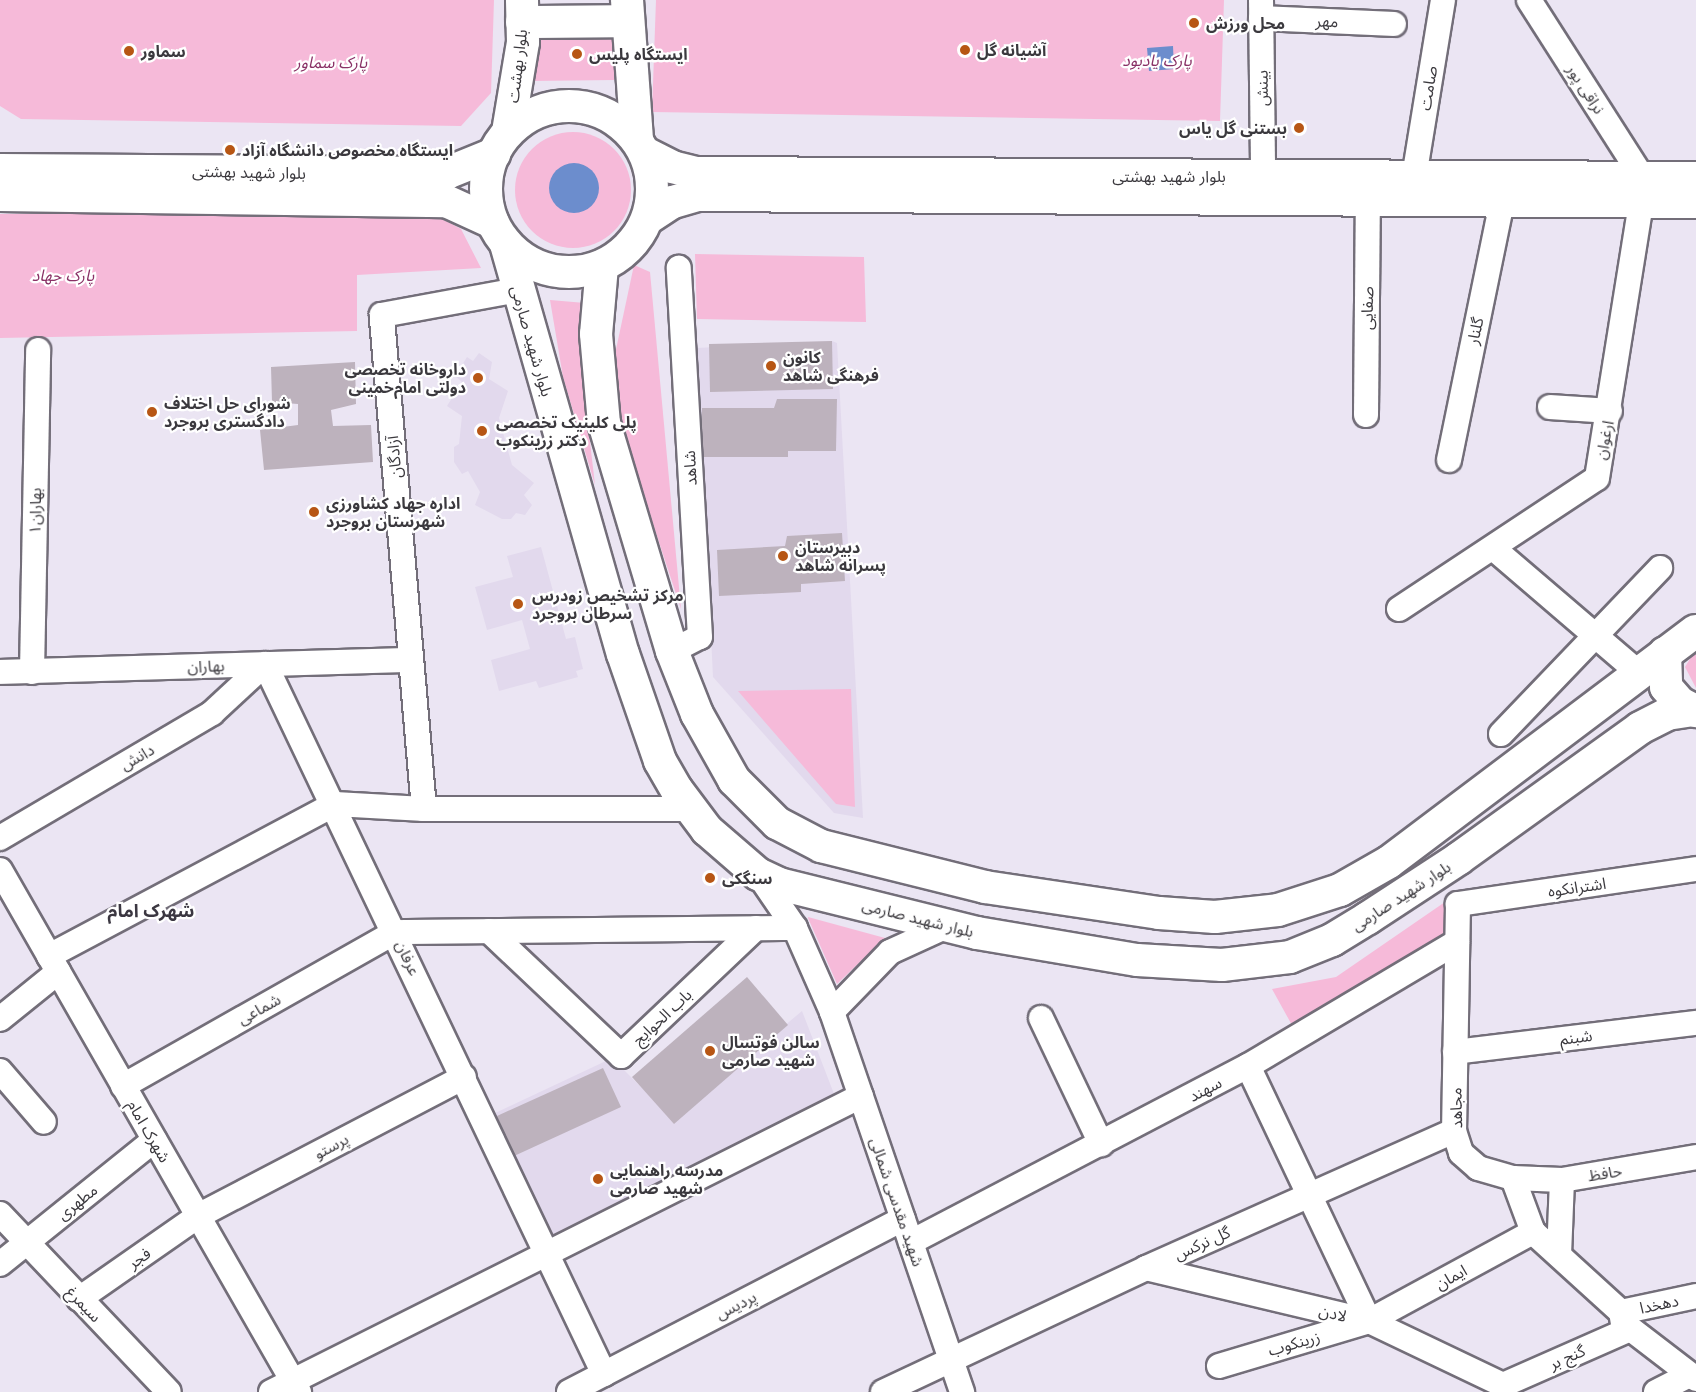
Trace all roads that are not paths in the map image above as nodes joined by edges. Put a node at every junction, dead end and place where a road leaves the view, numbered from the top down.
1 (1443, 0) edge
2 (1529, 0) edge
3 (1261, 9) edge
4 (522, 11) edge
5 (628, 11) edge
6 (1394, 24) dead end
7 (501, 143) junction
8 (641, 146) junction
9 (0, 176) edge
10 (1263, 176) junction
11 (1414, 177) junction
12 (1696, 178) edge
13 (1642, 190) junction
14 (1368, 200) junction
15 (1502, 201) junction
16 (1696, 202) edge
17 (648, 218) junction
18 (499, 233) junction
19 (602, 266) junction
20 (679, 268) dead end
21 (518, 290) junction
22 (38, 350) dead end
23 (1550, 408) dead end
24 (1610, 411) junction
25 (1366, 415) dead end
26 (1449, 460) dead end
27 (1493, 548) junction
28 (1660, 568) dead end
29 (1399, 609) dead end
30 (1696, 631) edge
31 (1597, 634) junction
32 (672, 651) junction
33 (1665, 653) junction
34 (411, 660) junction
35 (266, 664) junction
36 (0, 672) edge
37 (32, 672) junction
38 (1639, 673) junction
39 (1694, 711) edge
40 (1501, 734) dead end
41 (335, 804) junction
42 (424, 808) junction
43 (690, 809) junction
44 (0, 838) edge
45 (1696, 869) edge
46 (0, 870) edge
47 (758, 874) junction
48 (1458, 904) joint
49 (947, 926) junction
50 (795, 927) junction
51 (756, 928) junction
52 (489, 931) junction
53 (395, 932) junction
54 (1457, 942) junction
55 (54, 964) junction
56 (832, 1012) junction
57 (1041, 1018) dead end
58 (0, 1019) edge
59 (1696, 1023) edge
60 (1455, 1052) junction
61 (1248, 1066) junction
62 (0, 1071) edge
63 (464, 1077) junction
64 (123, 1086) junction
65 (861, 1096) junction
66 (44, 1122) dead end
67 (1454, 1131) junction
68 (154, 1140) junction
69 (1101, 1144) junction
70 (1696, 1157) edge
71 (1513, 1178) junction
72 (1562, 1180) junction
73 (1306, 1196) junction
74 (0, 1214) edge
75 (198, 1216) junction
76 (903, 1219) junction
77 (1533, 1232) junction
78 (911, 1242) junction
79 (26, 1244) junction
80 (547, 1253) junction
81 (1559, 1255) junction
82 (0, 1264) edge
83 (1146, 1268) junction
84 (1696, 1296) edge
85 (79, 1299) junction
86 (1626, 1320) junction
87 (1369, 1321) junction
88 (951, 1359) junction
89 (1219, 1366) dead end
90 (604, 1374) junction
91 (1693, 1377) edge
92 (287, 1388) edge
93 (1502, 1389) edge
94 (169, 1392) edge
95 (569, 1392) edge
96 (883, 1392) edge
97 (962, 1392) edge
98 (1656, 1392) edge

1 - 11 street, صامت
2 - 13 street, نراقی پور
3 - 6 street, مهر
3 - 10 street, بینش
4 - 5 main road
4 - 7 main road, بلوار بهشت
5 - 8 main road
7 - 8 main road
7 - 9 main road, بلوار شهید بهشتی
7 - 18 main road
8 - 10 main road, بلوار شهید بهشتی
8 - 17 main road
9 - 18 main road, بلوار شهید بهشتی
10 - 11 main road, بلوار شهید بهشتی
11 - 13 main road, بلوار شهید بهشتی
12 - 13 main road, بلوار شهید بهشتی
13 - 15 main road, بلوار شهید بهشتی
13 - 16 main road, بلوار شهید بهشتی
13 - 24 street, ارغوان
14 - 15 main road, بلوار شهید بهشتی
14 - 17 main road, بلوار شهید بهشتی
14 - 25 street, صفایی
15 - 26 street, گلنار
17 - 19 main road
18 - 19 main road
18 - 21 main road, بلوار شهید صارمی
19 - 32 main road
20 - 32 street, شاهد
21 - 34 street, آزادگان
21 - 43 main road, بلوار شهید صارمی
22 - 37 street, بهاران۱
23 - 24 street
24 - 27 street, ارغوان
27 - 29 street, ارغوان
27 - 31 street
28 - 31 street
30 - 33 main road
31 - 38 street
31 - 40 street
32 - 38 main road
33 - 38 main road
33 - 39 main road
34 - 35 street, بهاران
34 - 42 street, آزادگان
35 - 37 street, بهاران
35 - 41 street, عرفان
35 - 44 street, دانش
36 - 37 street, بهاران
39 - 49 main road, بلوار شهید صارمی
41 - 42 street
41 - 53 street, عرفان
41 - 55 street
42 - 43 street
43 - 47 main road, بلوار شهید صارمی
45 - 48 street, اشترانکوه
46 - 55 street, شهرک امام
47 - 49 main road, بلوار شهید صارمی
47 - 50 street, شهید مقدسی شمالی
48 - 54 street, مجاهد
49 - 56 street
50 - 51 street
50 - 56 street, شهید مقدسی شمالی
51 - 52 street
51 - 52 street, باب الحوایج
52 - 53 street
53 - 63 street, عرفان
53 - 64 street, شماعی
54 - 60 street, مجاهد
54 - 61 street, سهند
55 - 58 street
55 - 64 street, شهرک امام
56 - 65 street, شهید مقدسی شمالی
57 - 69 street
59 - 60 street, شبنم
60 - 67 street, مجاهد
61 - 69 street, سهند
61 - 73 street
62 - 66 street
63 - 75 street, پرستو
63 - 80 street, عرفان
64 - 68 street, شهرک امام
65 - 76 street, شهید مقدسی شمالی
65 - 80 street
67 - 71 street, مجاهد
67 - 73 street, گل نرکس
68 - 75 street, شهرک امام
68 - 79 street, مطهری
69 - 78 street, سهند
70 - 72 street, حافظ
71 - 72 street, حافظ
71 - 77 street
72 - 81 street
73 - 83 street, گل نرکس
73 - 87 street
74 - 79 street, سیمرغ
75 - 85 street, فجر
75 - 92 street, شهرک امام
76 - 78 street, شهید مقدسی شمالی
76 - 90 street, پردیس
77 - 81 street
77 - 87 street, ایمان
78 - 88 street, شهید مقدسی شمالی
79 - 82 street, مطهری
79 - 85 street, سیمرغ
80 - 90 street, عرفان
80 - 92 street
81 - 86 street
83 - 87 street, لادن
83 - 88 street, گل نرکس
84 - 86 street, دهخدا
85 - 94 street, سیمرغ
86 - 91 street
86 - 93 street, گنج بر
87 - 89 street, زرینکوب
87 - 93 street, لادن
88 - 96 street, گل نرکس
88 - 97 street, شهید مقدسی شمالی
90 - 95 street, پردیس
91 - 98 street

